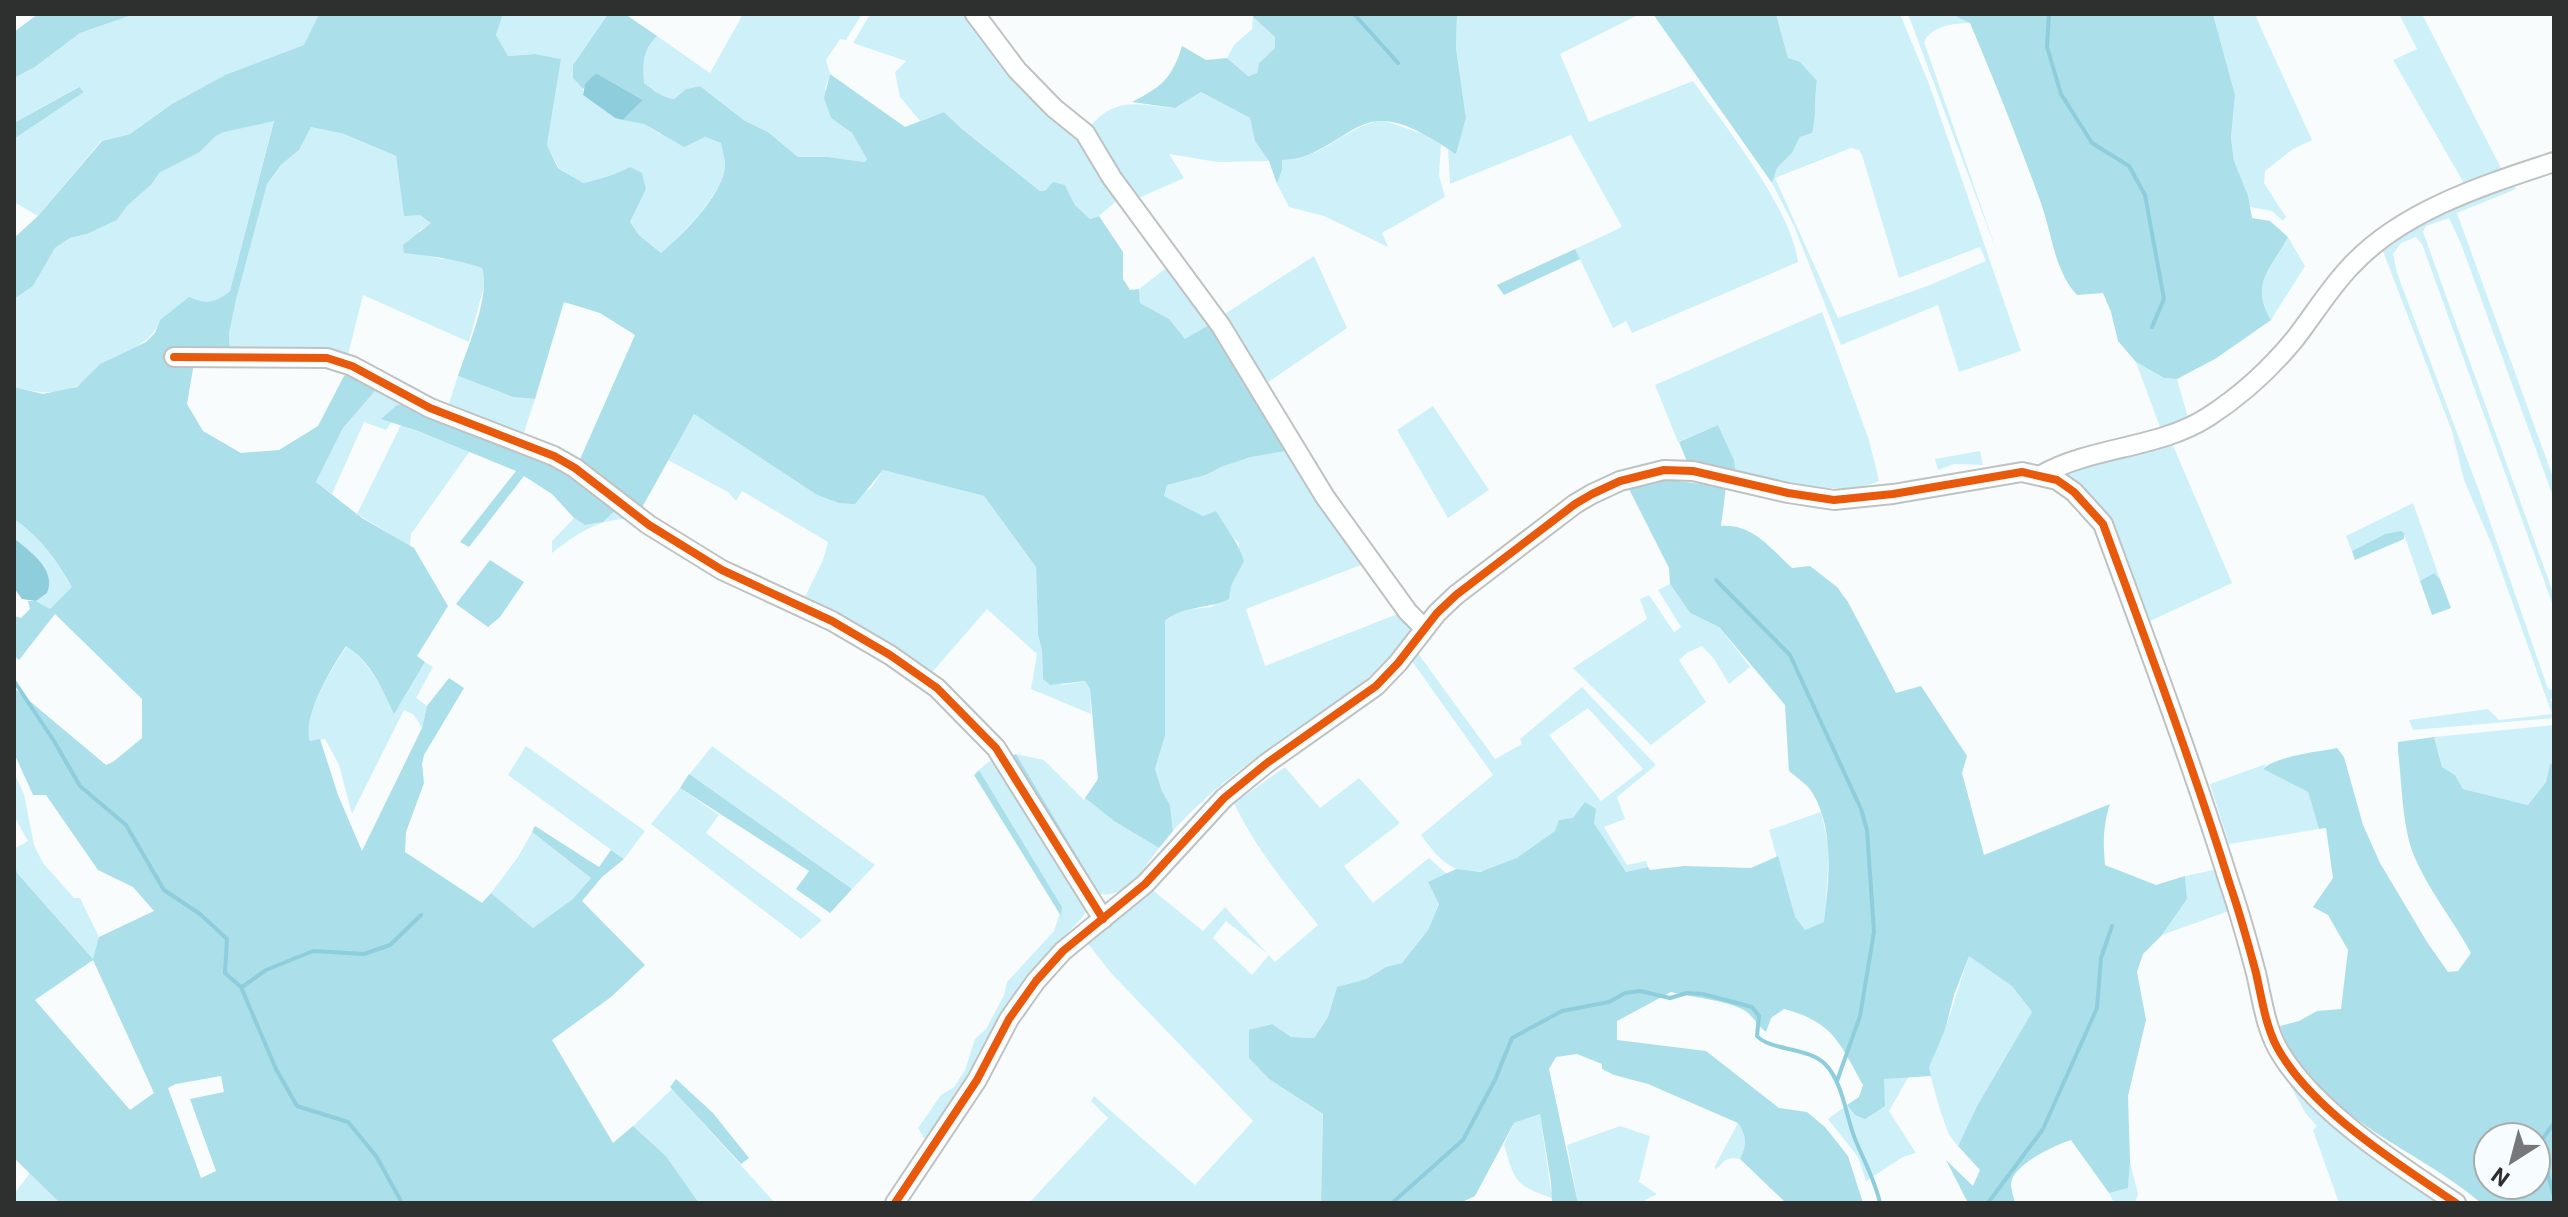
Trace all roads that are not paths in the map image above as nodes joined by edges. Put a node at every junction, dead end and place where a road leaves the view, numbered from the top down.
1 (975, 14) edge
2 (2554, 162) edge
3 (174, 357) dead end
4 (2041, 475) junction
5 (1424, 628) junction
6 (1103, 919) junction
7 (895, 1203) edge
8 (2456, 1203) edge

1 - 5 street
2 - 4 street
3 - 6 street
4 - 5 street
4 - 8 street
5 - 6 street
6 - 7 street

